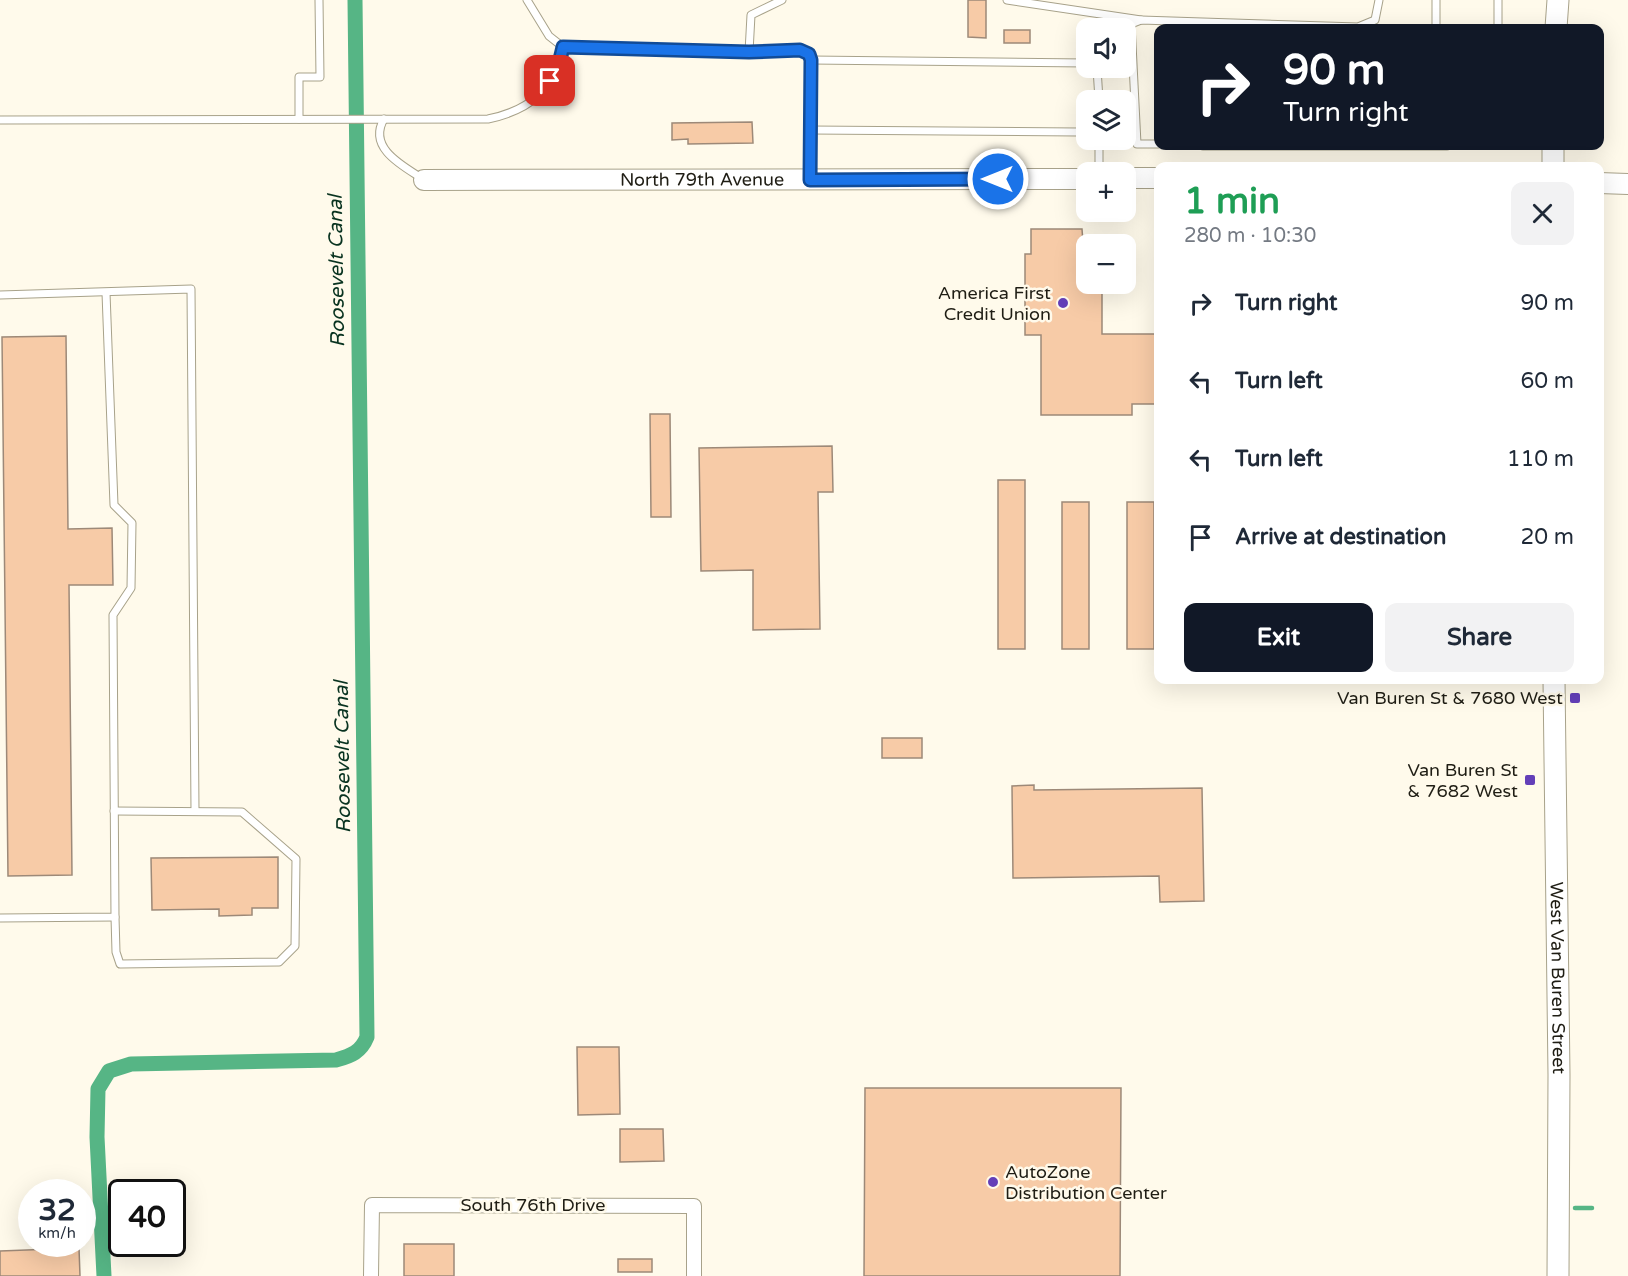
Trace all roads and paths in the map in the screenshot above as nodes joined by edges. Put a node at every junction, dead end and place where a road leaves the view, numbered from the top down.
1 (319, 0) edge
2 (527, 0) edge
3 (782, 0) edge
4 (1007, 0) edge
5 (1379, 0) edge
6 (1436, 0) edge
7 (1498, 0) edge
8 (1558, 0) edge
9 (770, 2) edge
10 (1141, 20) junction
11 (1265, 24) edge
12 (1365, 24) edge
13 (1436, 24) edge
14 (1498, 24) edge
15 (1556, 24) edge
16 (563, 47) junction
17 (749, 52) junction
18 (811, 60) junction
19 (1076, 63) edge
20 (299, 119) junction
21 (384, 119) junction
22 (0, 120) edge
23 (810, 130) junction
24 (1076, 132) edge
25 (1154, 144) edge
26 (1136, 178) edge
27 (1154, 178) edge
28 (1076, 179) edge
29 (424, 180) joint
30 (810, 180) junction
31 (1604, 183) edge
32 (1628, 184) edge
33 (106, 293) junction
34 (0, 296) edge
35 (1554, 684) edge
36 (114, 811) junction
37 (195, 811) junction
38 (115, 917) junction
39 (0, 918) edge
40 (371, 1276) edge
41 (694, 1276) edge
42 (1558, 1276) edge

1 - 20 lane
2 - 16 lane
3 - 9 lane
4 - 10 lane
5 - 12 lane
6 - 13 lane
7 - 14 lane
8 - 15 main road
9 - 17 lane
10 - 11 lane
10 - 25 lane
16 - 17 lane
16 - 21 lane
17 - 18 lane
18 - 19 lane
18 - 23 lane
20 - 21 lane
20 - 22 lane
21 - 29 lane
23 - 24 lane
23 - 30 lane
26 - 27 street
28 - 30 street, North 79th Avenue
29 - 30 street, North 79th Avenue
31 - 32 street
33 - 34 lane
33 - 36 lane
33 - 37 lane
35 - 42 main road, West Van Buren Street
36 - 37 lane
36 - 38 lane
37 - 38 lane
38 - 39 lane
40 - 41 street, South 76th Drive

